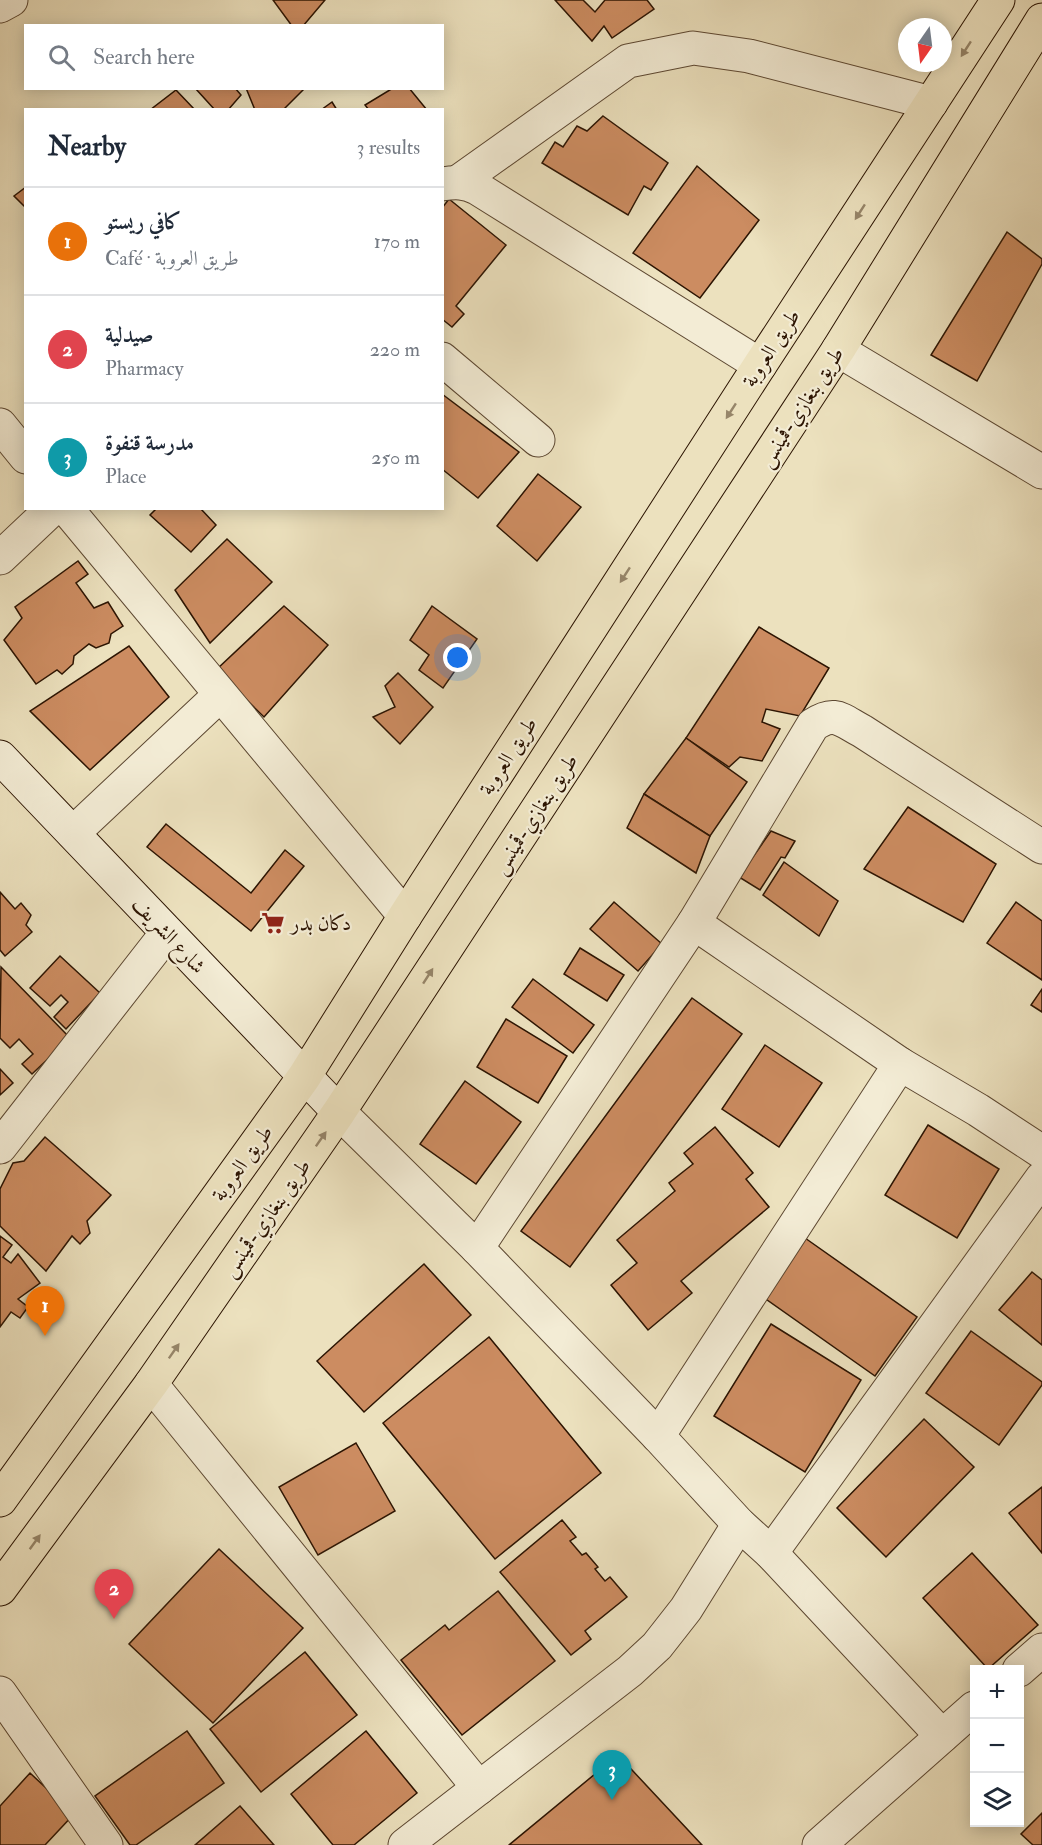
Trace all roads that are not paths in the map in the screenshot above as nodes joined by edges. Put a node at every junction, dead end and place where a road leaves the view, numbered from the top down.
1 (11, 0) edge
2 (998, 0) edge
3 (0, 6) edge
4 (1042, 20) edge
5 (931, 103) junction
6 (450, 183) edge
7 (838, 350) junction
8 (444, 361) edge
9 (760, 365) junction
10 (0, 425) edge
11 (538, 440) dead end
12 (24, 455) edge
13 (1042, 472) edge
14 (51, 510) edge
15 (68, 510) edge
16 (0, 558) edge
17 (220, 695) junction
18 (0, 757) edge
19 (73, 833) junction
20 (1042, 847) edge
21 (405, 916) junction
22 (694, 923) junction
23 (167, 933) junction
24 (900, 1064) junction
25 (304, 1077) junction
26 (339, 1112) junction
27 (0, 1147) edge
28 (1042, 1152) edge
29 (1042, 1178) edge
30 (477, 1248) junction
31 (151, 1384) junction
32 (658, 1436) junction
33 (0, 1500) edge
34 (739, 1524) junction
35 (771, 1553) junction
36 (0, 1589) edge
37 (1042, 1650) edge
38 (1024, 1666) edge
39 (0, 1693) edge
40 (970, 1712) edge
41 (942, 1736) junction
42 (479, 1788) junction
43 (828, 1842) edge
44 (106, 1845) edge
45 (405, 1845) edge

1 - 3 street
2 -> 5 main road, طريق العروبة
4 - 7 main road, طريق بنغازي-قمينس
5 - 6 street
5 -> 9 main road, طريق العروبة
6 - 9 street
7 - 13 street
26 -> 7 main road, طريق بنغازي-قمينس
8 - 11 street
9 -> 21 main road, طريق العروبة
10 - 12 street
14 - 16 street
15 - 17 street
17 - 19 street
17 - 21 street
18 - 19 street, شارع الشريف
19 - 23 street, شارع الشريف
20 - 22 street
21 - 25 main road, طريق العروبة
22 - 24 street
22 - 30 street
23 - 25 street, شارع الشريف
23 - 27 street
24 - 28 street
24 - 32 street
25 - 26 street, شارع الشريف
25 - 33 main road, طريق العروبة
26 - 30 street, شارع الشريف
31 -> 26 main road, طريق بنغازي-قمينس
29 - 35 street
30 - 32 street, شارع الشريف
36 -> 31 main road, طريق بنغازي-قمينس
31 - 42 street
32 - 34 street, شارع الشريف
34 - 35 street, شارع الشريف
34 - 42 street
35 - 41 street, شارع الشريف
37 - 38 street
39 - 44 street
40 - 41 street
41 - 43 street
42 - 45 street

